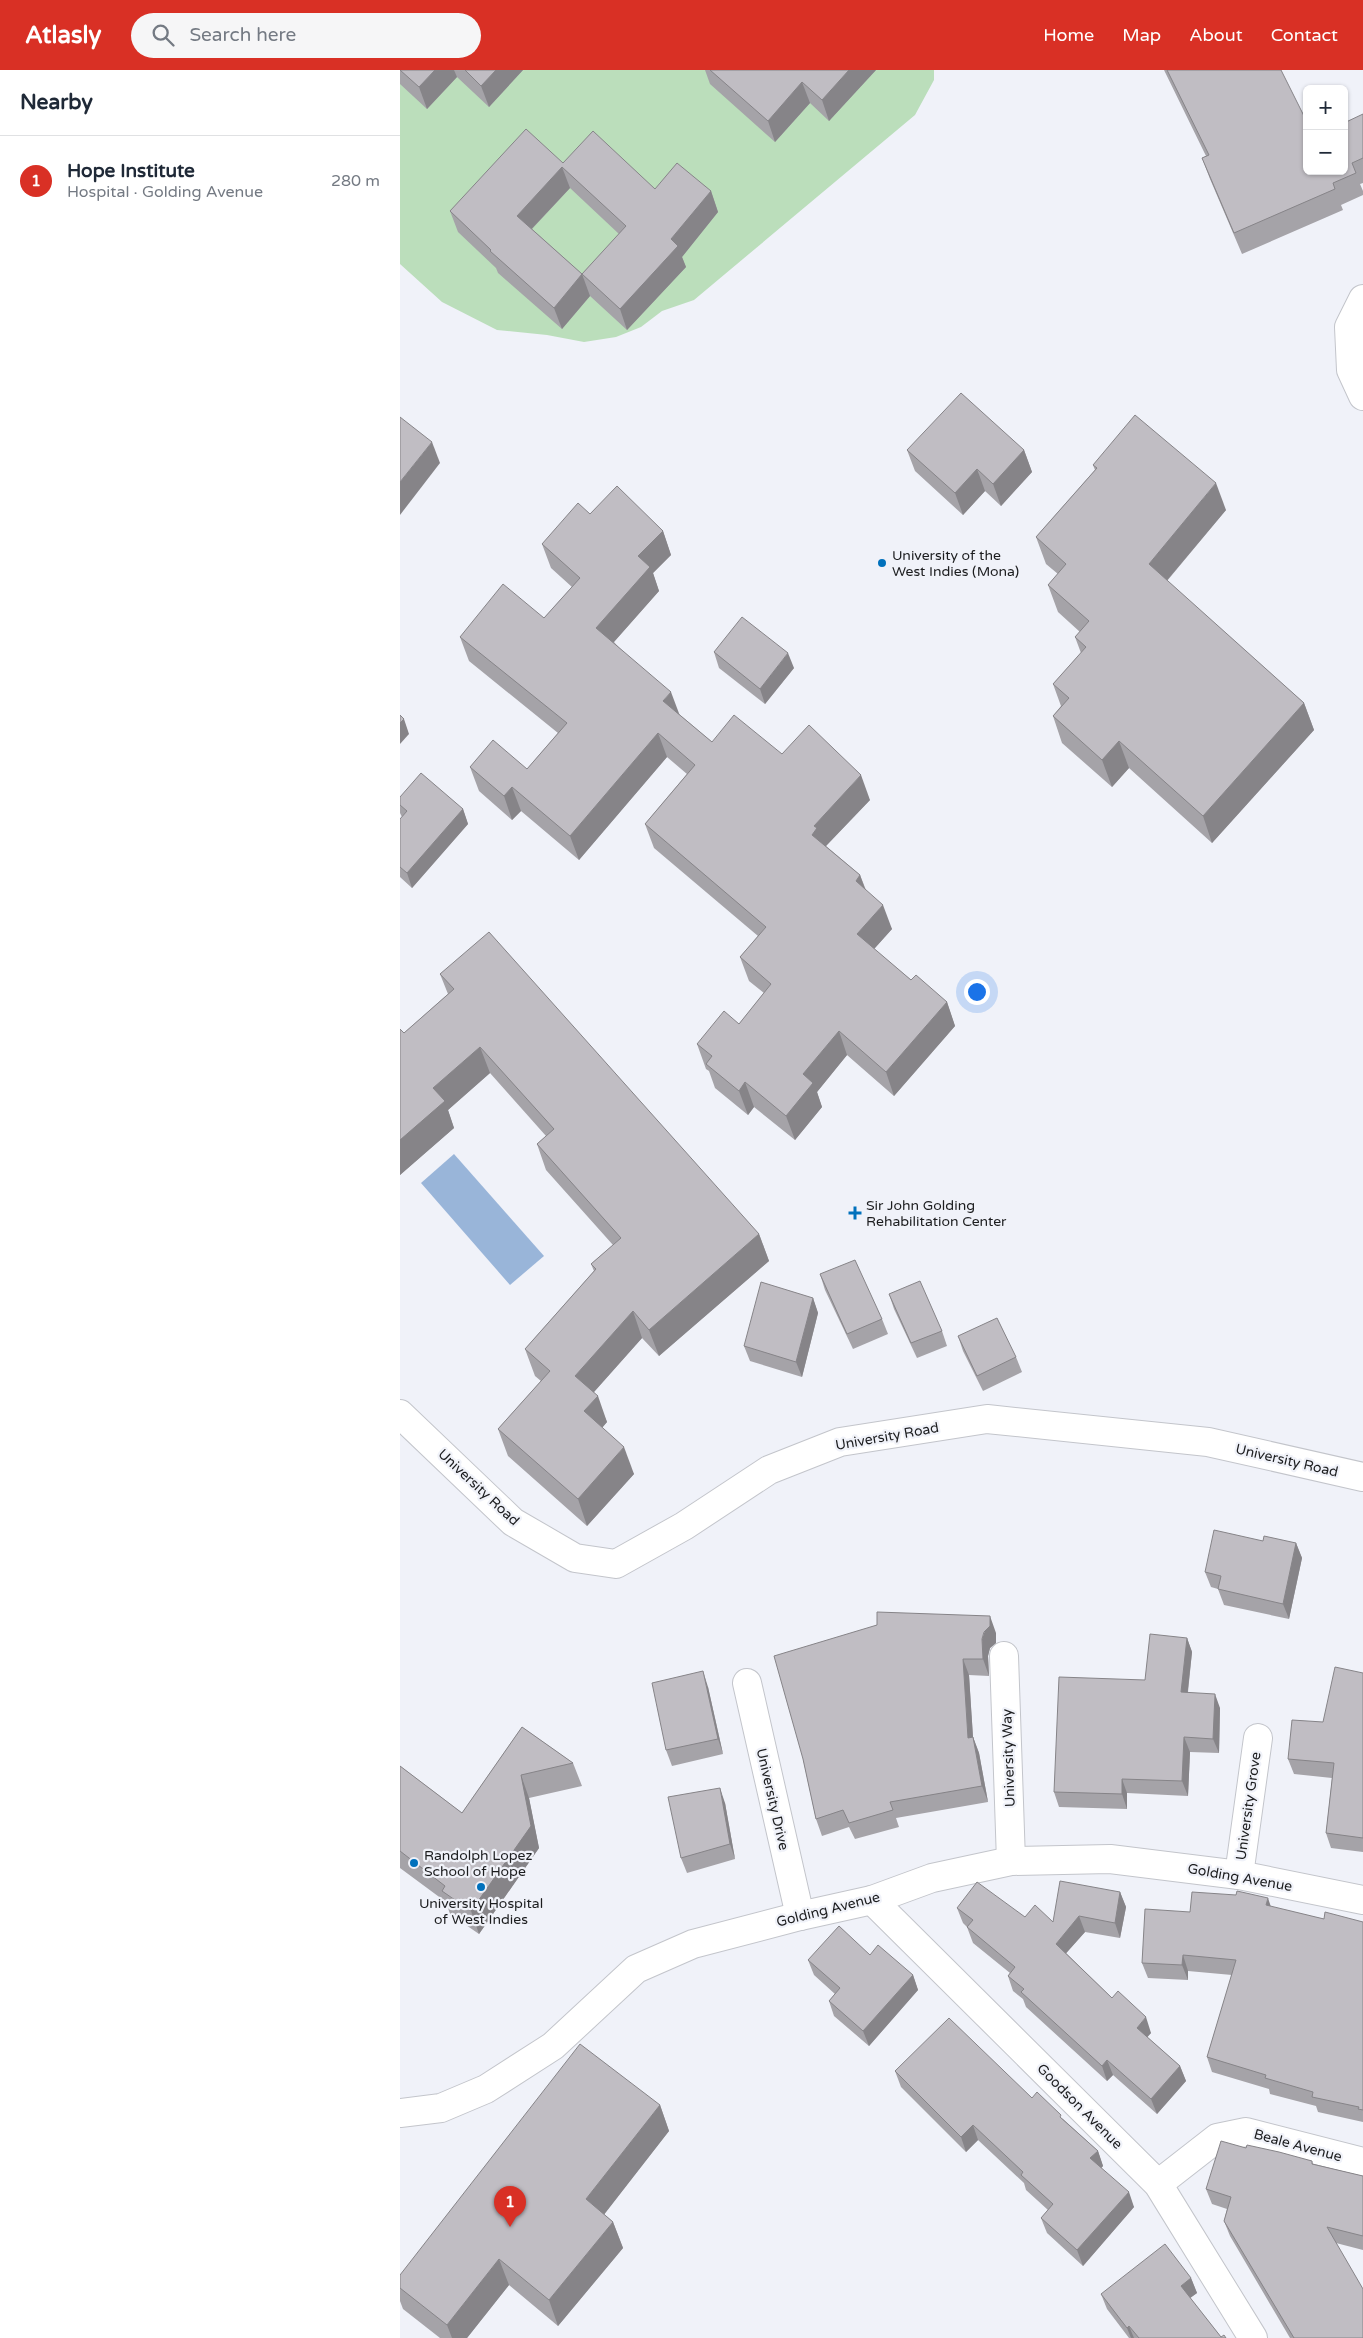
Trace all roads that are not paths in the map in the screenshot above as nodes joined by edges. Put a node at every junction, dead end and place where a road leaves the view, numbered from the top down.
1 (1363, 299) edge
2 (1363, 396) edge
3 (400, 1414) edge
4 (1363, 1477) edge
5 (1004, 1656) dead end
6 (747, 1683) dead end
7 (1258, 1738) dead end
8 (1011, 1861) junction
9 (1239, 1875) junction
10 (872, 1900) junction
11 (1363, 1900) edge
12 (800, 1916) junction
13 (400, 2113) edge
14 (1363, 2162) edge
15 (1158, 2184) junction
16 (1253, 2338) edge

1 - 2 street
3 - 4 street, University Road
5 - 8 street, University Way
6 - 12 street, University Drive
7 - 9 street, University Grove
8 - 9 street, Golding Avenue
8 - 10 street, Golding Avenue
9 - 11 street, Golding Avenue
10 - 12 street, Golding Avenue
10 - 15 street, Goodson Avenue
12 - 13 street, Golding Avenue
14 - 15 street, Beale Avenue
15 - 16 street, Goodson Avenue

